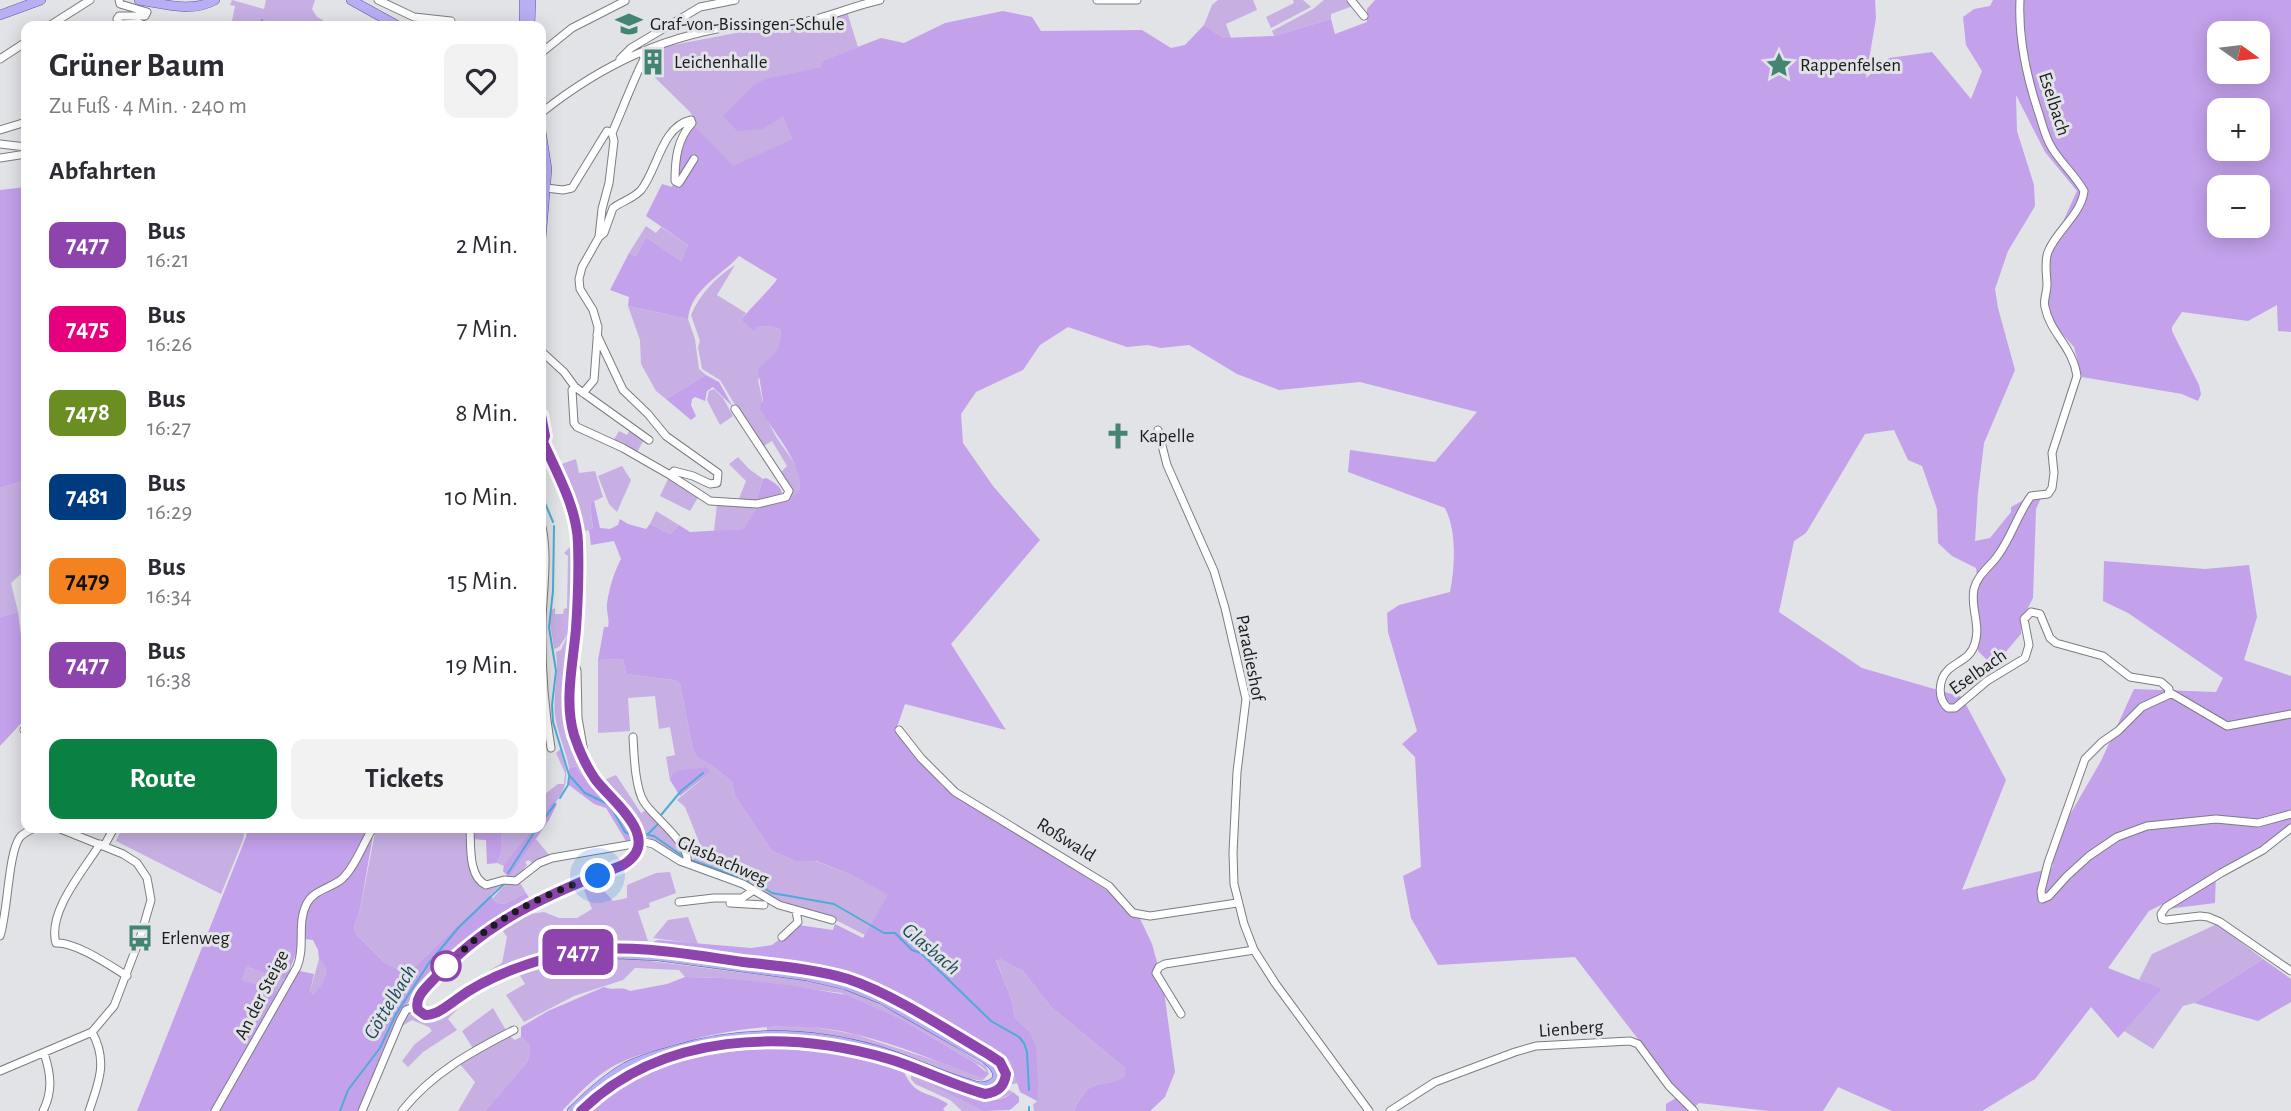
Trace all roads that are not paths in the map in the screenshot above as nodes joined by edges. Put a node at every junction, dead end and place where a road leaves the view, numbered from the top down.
1 (41, 0) edge
2 (90, 0) edge
3 (120, 0) edge
4 (139, 0) edge
5 (215, 0) edge
6 (351, 0) edge
7 (378, 0) edge
8 (524, 0) edge
9 (531, 0) edge
10 (735, 0) edge
11 (880, 0) edge
12 (1097, 0) edge
13 (1137, 0) edge
14 (1351, 0) edge
15 (2020, 0) edge
16 (625, 1) edge
17 (0, 15) edge
18 (1364, 16) dead end
19 (451, 20) dead end
20 (57, 21) edge
21 (118, 21) edge
22 (389, 21) edge
23 (524, 21) edge
24 (530, 21) edge
25 (21, 45) edge
26 (546, 48) edge
27 (643, 52) junction
28 (0, 59) edge
29 (620, 60) junction
30 (546, 110) edge
31 (21, 124) edge
32 (0, 130) edge
33 (610, 132) junction
34 (0, 144) edge
35 (21, 146) edge
36 (21, 155) edge
37 (0, 158) edge
38 (546, 158) edge
39 (694, 159) dead end
40 (546, 188) joint
41 (599, 237) junction
42 (597, 335) junction
43 (546, 356) edge
44 (575, 387) junction
45 (583, 393) junction
46 (735, 409) dead end
47 (1158, 430) dead end
48 (649, 440) dead end
49 (546, 449) edge
50 (670, 475) junction
51 (2169, 692) junction
52 (2291, 714) edge
53 (546, 722) edge
54 (899, 730) dead end
55 (633, 737) dead end
56 (551, 748) dead end
57 (2291, 814) edge
58 (2291, 828) edge
59 (26, 833) edge
60 (71, 833) edge
61 (110, 833) edge
62 (370, 833) edge
63 (471, 833) edge
64 (638, 843) junction
65 (102, 845) junction
66 (687, 863) junction
67 (754, 890) junction
68 (720, 898) junction
69 (679, 902) dead end
70 (1237, 903) junction
71 (764, 905) dead end
72 (796, 911) junction
73 (832, 920) dead end
74 (0, 936) edge
75 (782, 937) dead end
76 (1254, 950) junction
77 (532, 964) junction
78 (2291, 971) edge
79 (127, 976) junction
80 (417, 1006) junction
81 (1181, 1014) dead end
82 (513, 1030) dead end
83 (92, 1032) junction
84 (44, 1053) junction
85 (0, 1071) edge
86 (43, 1111) edge
87 (89, 1111) edge
88 (215, 1111) edge
89 (362, 1111) edge
90 (402, 1111) edge
91 (572, 1111) edge
92 (581, 1111) edge
93 (1370, 1111) edge
94 (1390, 1111) edge
95 (1694, 1111) edge

1 - 17 main road
2 - 20 street
3 - 21 street
4 - 5 main road
6 - 22 main road
7 - 19 street
8 - 23 main road
9 - 24 main road
10 - 29 street
11 - 27 street
12 - 13 street
14 - 18 street
15 - 51 street, Eselbach
16 - 26 street
25 - 28 street
27 - 29 street
27 - 33 street
29 - 30 street
31 - 32 street
33 - 40 street
33 - 41 street
34 - 35 street
36 - 37 street
38 - 40 main road
39 - 41 street
41 - 42 street
42 - 45 street
42 - 50 street
43 - 44 street
44 - 45 street
44 - 50 street
45 - 48 street
46 - 50 street
47 - 70 street, Paradieshof
49 - 64 main road
51 - 52 street
51 - 57 street
53 - 56 street
54 - 70 street, Roßwald
55 - 66 street
58 - 78 street
59 - 74 street
60 - 65 street
61 - 65 street
62 - 88 street, An der Steige
63 - 64 street
64 - 66 street, Glasbachweg
64 - 80 main road
65 - 79 street
65 - 79 street
66 - 67 street, Glasbachweg
67 - 68 street
67 - 72 street, Glasbachweg
68 - 69 street
68 - 71 street
70 - 76 street
72 - 73 street, Glasbachweg
72 - 75 street
76 - 81 street
76 - 93 street
77 - 80 main road
77 - 91 main road
77 - 92 main road
79 - 83 street
80 - 89 street
82 - 90 street
83 - 84 street
83 - 87 street
84 - 85 street
84 - 86 street
94 - 95 street, Lienberg

